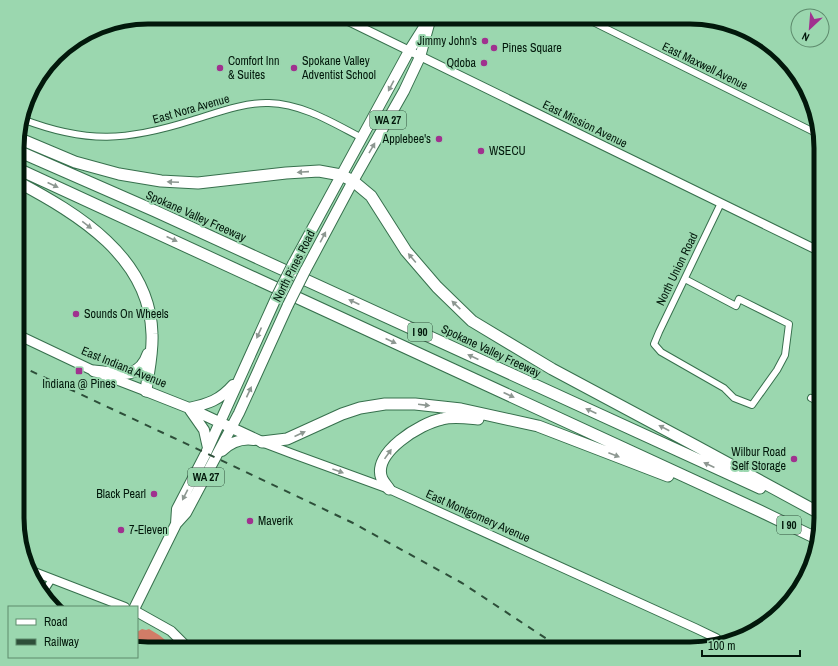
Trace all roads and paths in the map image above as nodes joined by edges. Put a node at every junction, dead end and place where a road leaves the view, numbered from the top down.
1 (354, 24) edge
2 (426, 24) edge
3 (428, 24) edge
4 (597, 24) edge
5 (409, 51) junction
6 (420, 57) junction
7 (27, 121) edge
8 (813, 132) edge
9 (362, 138) junction
10 (24, 141) edge
11 (24, 154) edge
12 (24, 172) edge
13 (341, 175) junction
14 (353, 181) junction
15 (24, 185) edge
16 (721, 203) junction
17 (814, 249) edge
18 (685, 279) junction
19 (24, 338) edge
20 (151, 346) junction
21 (94, 371) junction
22 (240, 377) junction
23 (146, 391) junction
24 (811, 398) dead end
25 (814, 400) edge
26 (189, 408) junction
27 (220, 422) junction
28 (538, 426) junction
29 (232, 427) junction
30 (262, 442) junction
31 (208, 448) junction
32 (217, 455) junction
33 (389, 489) junction
34 (760, 511) junction
35 (814, 511) edge
36 (814, 512) edge
37 (176, 524) junction
38 (813, 536) edge
39 (37, 573) edge
40 (52, 579) junction
41 (46, 588) edge
42 (122, 606) edge
43 (135, 606) edge
44 (138, 613) edge
45 (717, 639) edge
46 (182, 642) edge

1 - 5 street, East Mission Avenue
2 - 5 main road, North Pines Road / WA 27
3 - 6 main road, North Pines Road / WA 27
4 - 8 street, East Maxwell Avenue
5 - 6 street, East Mission Avenue
5 -> 9 main road, North Pines Road / WA 27
14 -> 6 main road, North Pines Road / WA 27
6 - 16 street, East Mission Avenue
7 - 9 street, East Nora Avenue
9 - 13 main road, North Pines Road / WA 27
13 -> 10 highway
36 -> 11 highway, Spokane Valley Freeway / I 90
12 -> 34 highway, I 90
13 - 14 highway
13 -> 22 main road, North Pines Road / WA 27, bridge
29 -> 14 main road, North Pines Road / WA 27, bridge
35 -> 14 highway
15 -> 20 highway
16 - 17 street, East Mission Avenue
16 - 18 street, North Union Road
18 - 18 street, North Union Road
19 - 21 main road, East Indiana Avenue
20 - 21 highway
20 - 23 highway
21 - 23 main road, East Indiana Avenue
22 - 26 main road
22 - 27 main road, North Pines Road / WA 27
23 - 26 main road, East Indiana Avenue
24 - 25 street
26 - 27 main road, East Indiana Avenue
26 - 31 main road
27 - 29 main road, East Montgomery Avenue
27 - 31 main road, North Pines Road / WA 27
30 -> 28 highway
33 -> 28 highway
28 -> 34 highway
29 - 30 main road, East Montgomery Avenue
29 - 32 main road, North Pines Road / WA 27
30 - 32 main road
30 -> 33 street, East Montgomery Avenue
31 -> 37 main road, North Pines Road / WA 27
32 - 37 main road, North Pines Road / WA 27
33 - 45 street, East Montgomery Avenue
34 - 38 highway, I 90
37 - 43 main road, North Pines Road / WA 27
39 - 40 street
40 - 41 street
40 - 42 street
44 - 46 main road

